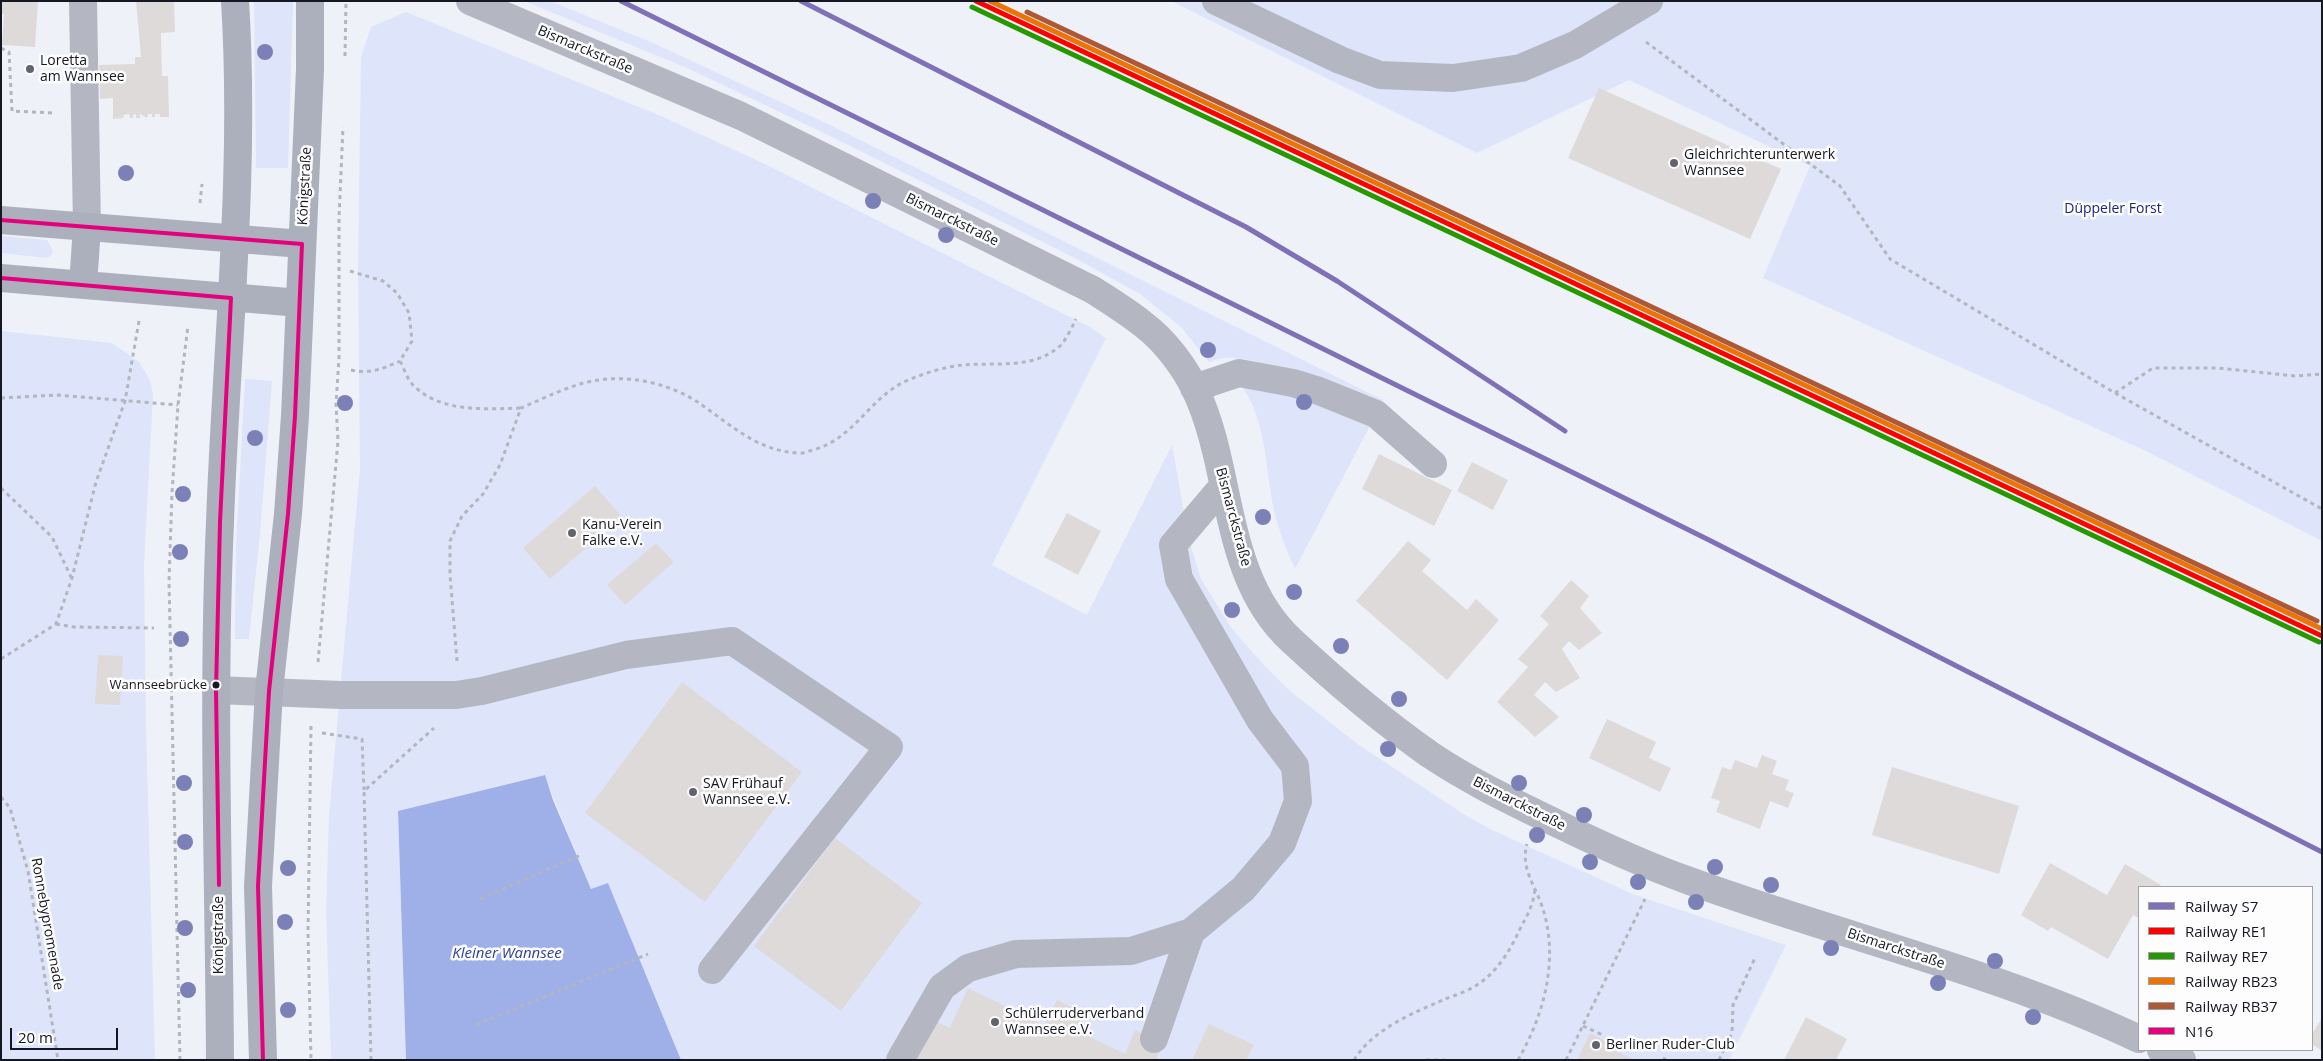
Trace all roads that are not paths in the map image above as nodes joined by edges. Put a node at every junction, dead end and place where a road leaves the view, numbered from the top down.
1 (83, 1) edge
2 (235, 1) edge
3 (310, 1) edge
4 (470, 1) edge
5 (1216, 1) edge
6 (1649, 1) edge
7 (1, 220) edge
8 (88, 227) junction
9 (234, 239) junction
10 (302, 244) junction
11 (1, 278) edge
12 (83, 285) junction
13 (231, 298) junction
14 (300, 303) junction
15 (1194, 388) junction
16 (1433, 464) dead end
17 (1223, 486) junction
18 (216, 690) junction
19 (270, 691) junction
20 (1191, 932) junction
21 (712, 970) dead end
22 (1154, 1039) dead end
23 (2138, 1040) edge
24 (2163, 1051) edge
25 (220, 1060) edge
26 (263, 1060) edge
27 (900, 1060) edge
28 (2182, 1060) edge

1 - 8 street
2 - 9 main road, Königstraße
3 - 10 main road, Königstraße
4 - 15 street, Bismarckstraße
5 - 6 street
7 - 8 main road
8 - 9 main road
8 - 12 main road
9 - 10 main road
9 - 13 main road, Königstraße
10 - 14 main road, Königstraße
11 - 12 main road
12 - 13 main road
13 - 14 main road
13 - 18 main road, Königstraße
14 - 19 main road, Königstraße
15 - 16 street
15 - 17 street, Bismarckstraße
17 - 20 street
17 - 23 street, Bismarckstraße
18 - 19 street
18 - 25 main road, Königstraße
19 - 21 street
19 - 26 main road, Königstraße
20 - 22 street
20 - 27 street
24 - 28 street

